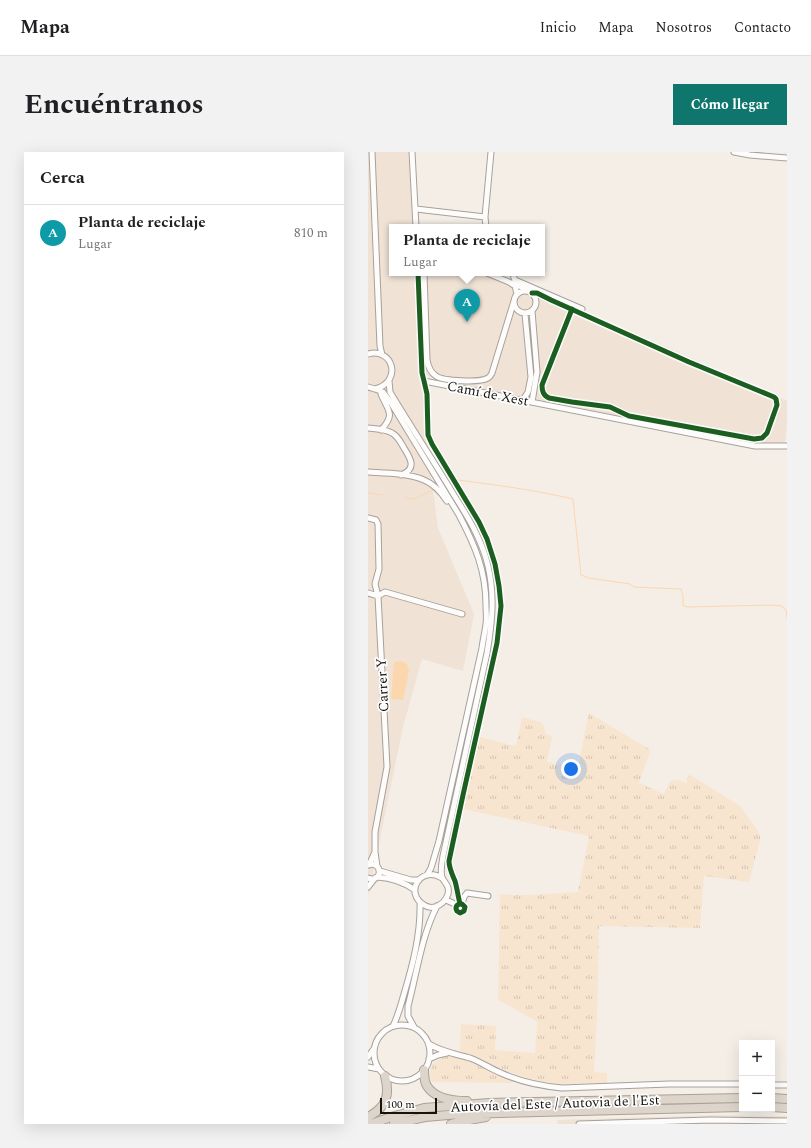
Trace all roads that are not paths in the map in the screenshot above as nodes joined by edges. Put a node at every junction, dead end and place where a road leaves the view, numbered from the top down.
1 (372, 152) edge
2 (412, 152) edge
3 (491, 152) edge
4 (734, 152) edge
5 (787, 158) edge
6 (416, 209) junction
7 (485, 217) junction
8 (416, 224) edge
9 (486, 224) edge
10 (418, 276) edge
11 (424, 276) edge
12 (494, 276) edge
13 (514, 276) edge
14 (509, 282) junction
15 (530, 292) junction
16 (517, 294) junction
17 (550, 300) junction
18 (514, 301) junction
19 (536, 302) junction
20 (572, 309) junction
21 (582, 309) dead end
22 (532, 311) junction
23 (522, 313) junction
24 (510, 315) junction
25 (368, 354) edge
26 (382, 355) junction
27 (389, 381) junction
28 (424, 381) junction
29 (368, 387) edge
30 (377, 390) junction
31 (523, 400) junction
32 (532, 402) junction
33 (368, 428) edge
34 (381, 430) junction
35 (787, 446) edge
36 (368, 472) edge
37 (400, 475) junction
38 (368, 518) edge
39 (368, 593) edge
40 (378, 596) junction
41 (486, 603) junction
42 (462, 614) dead end
43 (375, 852) junction
44 (368, 865) edge
45 (378, 868) junction
46 (427, 875) junction
47 (368, 878) edge
48 (376, 878) junction
49 (442, 878) junction
50 (419, 880) junction
51 (368, 887) edge
52 (415, 890) junction
53 (488, 896) dead end
54 (446, 900) junction
55 (420, 902) junction
56 (460, 904) junction
57 (437, 906) junction
58 (393, 1026) junction
59 (414, 1027) junction
60 (429, 1044) junction
61 (373, 1050) junction
62 (448, 1053) junction
63 (368, 1057) edge
64 (429, 1059) junction
65 (368, 1068) edge
66 (424, 1070) junction
67 (382, 1072) junction
68 (739, 1084) edge
69 (775, 1084) edge
70 (787, 1085) edge
71 (739, 1098) edge
72 (775, 1098) edge
73 (787, 1099) edge
74 (489, 1103) junction
75 (739, 1107) edge
76 (775, 1107) edge
77 (787, 1108) edge
78 (552, 1112) junction
79 (368, 1117) edge
80 (787, 1121) edge
81 (371, 1124) edge
82 (394, 1124) edge
83 (451, 1124) edge
84 (579, 1124) edge

1 - 26 street
2 - 6 street
3 - 7 street
4 - 5 street
6 - 7 street
6 - 8 street
7 - 9 street
10 - 28 street
11 - 24 street
12 - 14 street
13 - 21 street
14 - 15 street
14 - 16 street
15 - 16 street
15 - 17 street
15 - 19 street
16 - 18 street
17 - 19 street
17 - 20 street
18 - 23 street
18 - 24 street
19 - 22 street
20 - 20 street
22 - 23 street
22 - 32 street
23 - 24 street
23 - 31 street
25 - 26 street
26 - 27 street
27 - 30 street
27 - 49 street
28 - 31 street, Camí de Xest
28 - 56 street
29 - 30 street
30 - 34 street
30 - 41 street
31 - 32 street, Camí de Xest
32 - 35 street, Camí de Xest
33 - 34 street
34 - 37 street
36 - 37 street
37 - 41 street
38 - 40 street, Carrer Y
39 - 40 street
40 - 42 street
40 - 43 street, Carrer Y
41 - 46 street
43 - 44 street, Carrer Y
43 - 45 street, Carrer Y
44 - 45 street
45 - 48 street
45 - 50 street
46 - 49 street
46 - 50 street
47 - 48 street
48 - 51 street
48 - 52 street
49 - 54 street
50 - 52 street
52 - 55 street
53 - 56 street
54 - 56 street
54 - 57 street
55 - 57 street
55 - 58 street
57 - 59 street
58 - 59 street
58 - 61 street
59 - 60 street
60 - 62 street
60 - 64 street
61 - 63 street
61 - 67 street
62 - 64 street
62 - 68 street
64 - 66 street
65 - 67 street
66 - 67 street
66 - 74 highway
67 - 79 highway
69 - 70 street
71 - 74 highway, Autovía del Este / Autovia de l'Est
72 - 73 highway
74 - 81 highway, Autovía del Este / Autovia de l'Est
75 - 78 highway, Autovía del Este / Autovia de l'Est
76 - 77 highway
78 - 82 highway, Autovía del Este / Autovia de l'Est
78 - 83 highway
80 - 84 street

